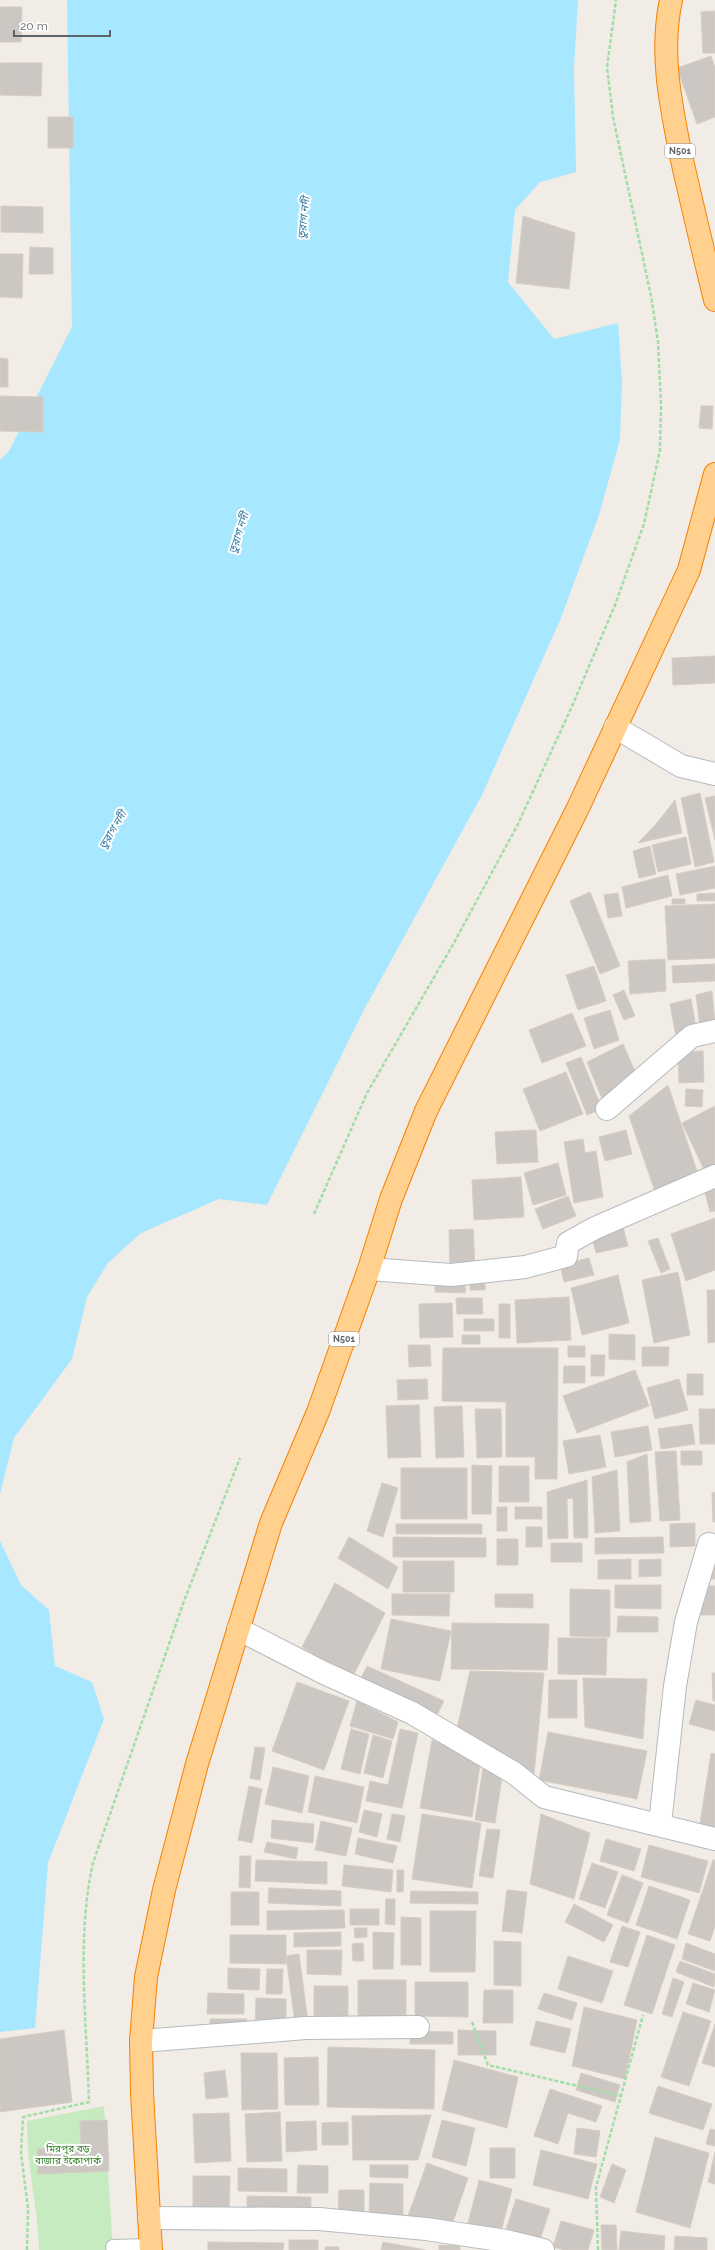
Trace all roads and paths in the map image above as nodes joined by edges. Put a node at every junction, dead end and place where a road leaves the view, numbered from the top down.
1 (616, 0) edge
2 (671, 0) edge
3 (710, 259) edge
4 (715, 300) edge
5 (715, 474) edge
6 (616, 727) junction
7 (715, 774) edge
8 (715, 1031) edge
9 (607, 1109) dead end
10 (715, 1176) edge
11 (314, 1214) dead end
12 (369, 1269) junction
13 (240, 1458) dead end
14 (709, 1544) dead end
15 (238, 1629) junction
16 (660, 1824) junction
17 (715, 1838) edge
18 (644, 2015) dead end
19 (472, 2022) dead end
20 (418, 2027) dead end
21 (141, 2040) junction
22 (621, 2096) junction
23 (149, 2218) junction
24 (113, 2246) dead end
25 (151, 2248) edge
26 (27, 2250) edge
27 (543, 2250) edge
28 (598, 2250) edge

1 - 11 path
2 - 3 highway, N501
3 - 4 highway, N501
5 - 6 highway, N501
6 - 7 street
6 - 12 highway, N501
8 - 9 street
10 - 12 street
12 - 15 highway, N501
13 - 26 path
14 - 16 street
15 - 16 street
15 - 21 highway, N501
16 - 17 street
18 - 22 path
19 - 22 path
20 - 21 street
21 - 23 highway, N501
22 - 28 path
23 - 25 highway, N501
23 - 27 street
24 - 25 lane

